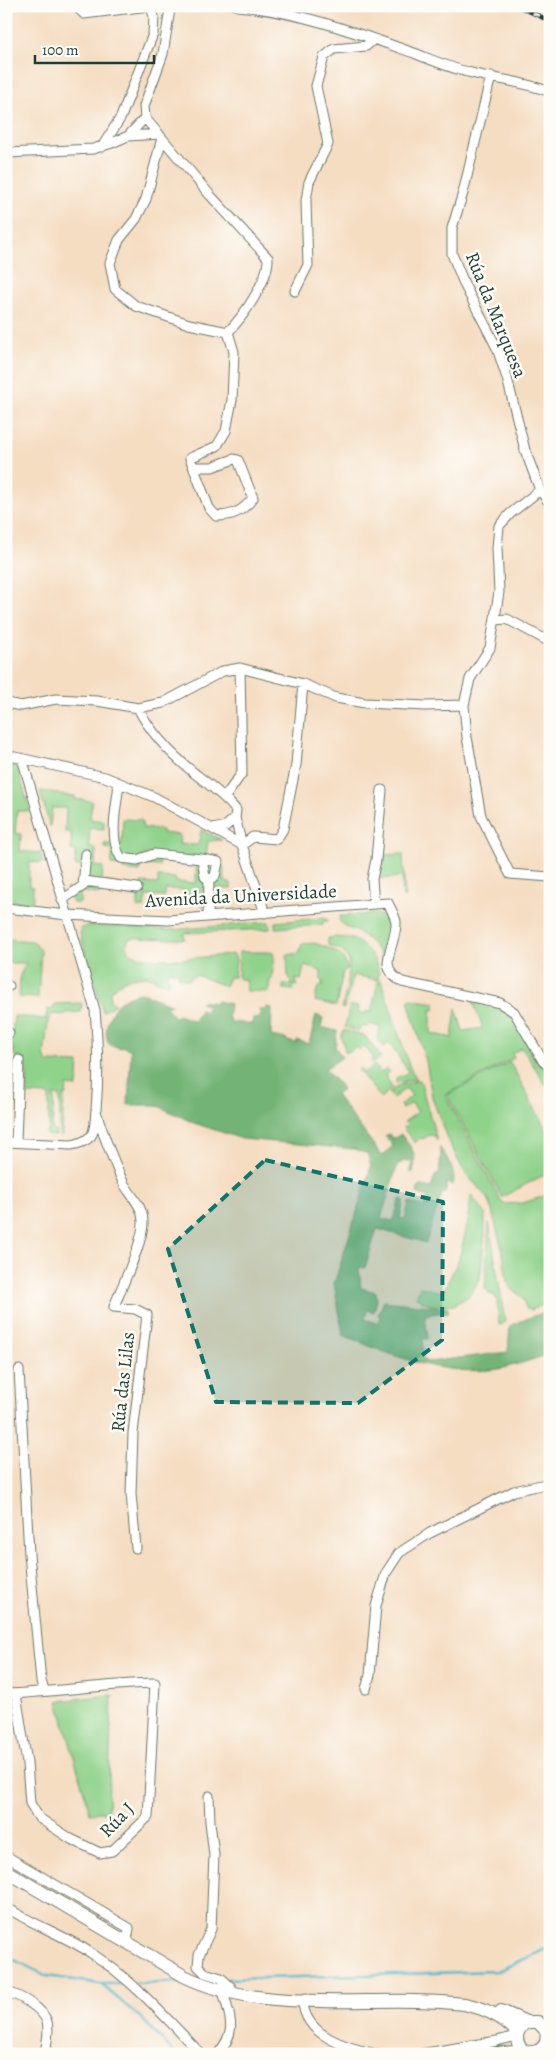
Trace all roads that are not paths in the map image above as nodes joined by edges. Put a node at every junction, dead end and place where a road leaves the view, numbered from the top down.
1 (76, 6) edge
2 (148, 6) edge
3 (237, 6) edge
4 (264, 6) edge
5 (302, 6) edge
6 (171, 7) edge
7 (277, 9) edge
8 (299, 17) junction
9 (374, 40) junction
10 (491, 76) junction
11 (550, 92) edge
12 (145, 118) junction
13 (128, 136) junction
14 (160, 136) junction
15 (102, 147) junction
16 (7, 153) edge
17 (295, 291) dead end
18 (228, 332) junction
19 (194, 467) junction
20 (540, 490) junction
21 (550, 504) edge
22 (495, 620) junction
23 (550, 642) edge
24 (240, 668) junction
25 (303, 684) junction
26 (6, 703) edge
27 (464, 705) junction
28 (138, 708) junction
29 (6, 755) edge
30 (22, 758) junction
31 (119, 783) junction
32 (382, 790) dead end
33 (225, 797) junction
34 (234, 818) junction
35 (212, 829) junction
36 (242, 845) junction
37 (86, 854) dead end
38 (202, 860) junction
39 (550, 878) edge
40 (209, 880) junction
41 (84, 881) junction
42 (137, 888) dead end
43 (62, 900) junction
44 (374, 904) junction
45 (6, 908) edge
46 (265, 914) junction
47 (67, 915) junction
48 (208, 917) junction
49 (18, 1060) dead end
50 (550, 1067) edge
51 (96, 1111) junction
52 (11, 1142) edge
53 (19, 1370) dead end
54 (550, 1483) edge
55 (136, 1548) dead end
56 (366, 1689) dead end
57 (44, 1690) junction
58 (6, 1694) edge
59 (16, 1694) junction
60 (209, 1796) dead end
61 (6, 1856) edge
62 (6, 1871) edge
63 (6, 1907) edge
64 (127, 1941) junction
65 (222, 1987) junction
66 (6, 1992) edge
67 (335, 1994) junction
68 (280, 1999) junction
69 (304, 2000) junction
70 (305, 2016) junction
71 (526, 2022) junction
72 (517, 2034) junction
73 (466, 2046) junction
74 (548, 2048) edge
75 (530, 2052) edge
76 (45, 2054) edge
77 (201, 2054) edge
78 (218, 2054) edge
79 (376, 2054) edge
80 (421, 2054) edge

1 - 2 street
2 - 15 street
3 - 7 street
4 - 7 street
5 - 8 street
6 - 12 street
7 - 8 street
8 - 9 street
9 - 10 street
9 - 17 street
10 - 11 street
10 - 20 street, Rúa da Marquesa
12 - 13 street
12 - 14 street
13 - 14 street
13 - 15 street
14 - 18 street
14 - 18 street
15 - 16 street
18 - 19 street
19 - 19 street
20 - 21 street, Rúa da Marquesa
20 - 22 street
22 - 23 street
22 - 27 street
24 - 25 street
24 - 28 street
24 - 33 street
25 - 27 street
25 - 36 street
26 - 28 street
27 - 39 street
28 - 33 street
29 - 30 street
30 - 31 street
30 - 43 street
31 - 35 street
31 - 38 street
32 - 44 street
33 - 34 street
34 - 35 street
34 - 36 street
35 - 36 street
36 - 46 street
37 - 41 street
38 - 40 street
38 - 40 street
40 - 48 street
41 - 42 street
41 - 43 street
43 - 47 street
44 - 46 street, Avenida da Universidade
44 - 50 street, Avenida da Universidade
45 - 47 street, Avenida da Universidade
46 - 48 street, Avenida da Universidade
47 - 48 street, Avenida da Universidade
47 - 51 street
49 - 52 street
51 - 52 street
51 - 55 street, Rúa das Lilas
53 - 57 street
54 - 56 street
57 - 59 street, Rúa J
57 - 59 street, Rúa J
58 - 59 street, Rúa J
60 - 65 street
61 - 64 street
62 - 64 street
63 - 77 street
64 - 65 street
65 - 67 street
65 - 68 street
65 - 78 street
66 - 76 street
67 - 69 street
67 - 71 street
68 - 69 street
68 - 70 street
69 - 70 street
69 - 72 street
70 - 79 street
71 - 72 street
71 - 74 street
72 - 73 street
72 - 75 street
73 - 75 street
73 - 80 street
74 - 75 street

